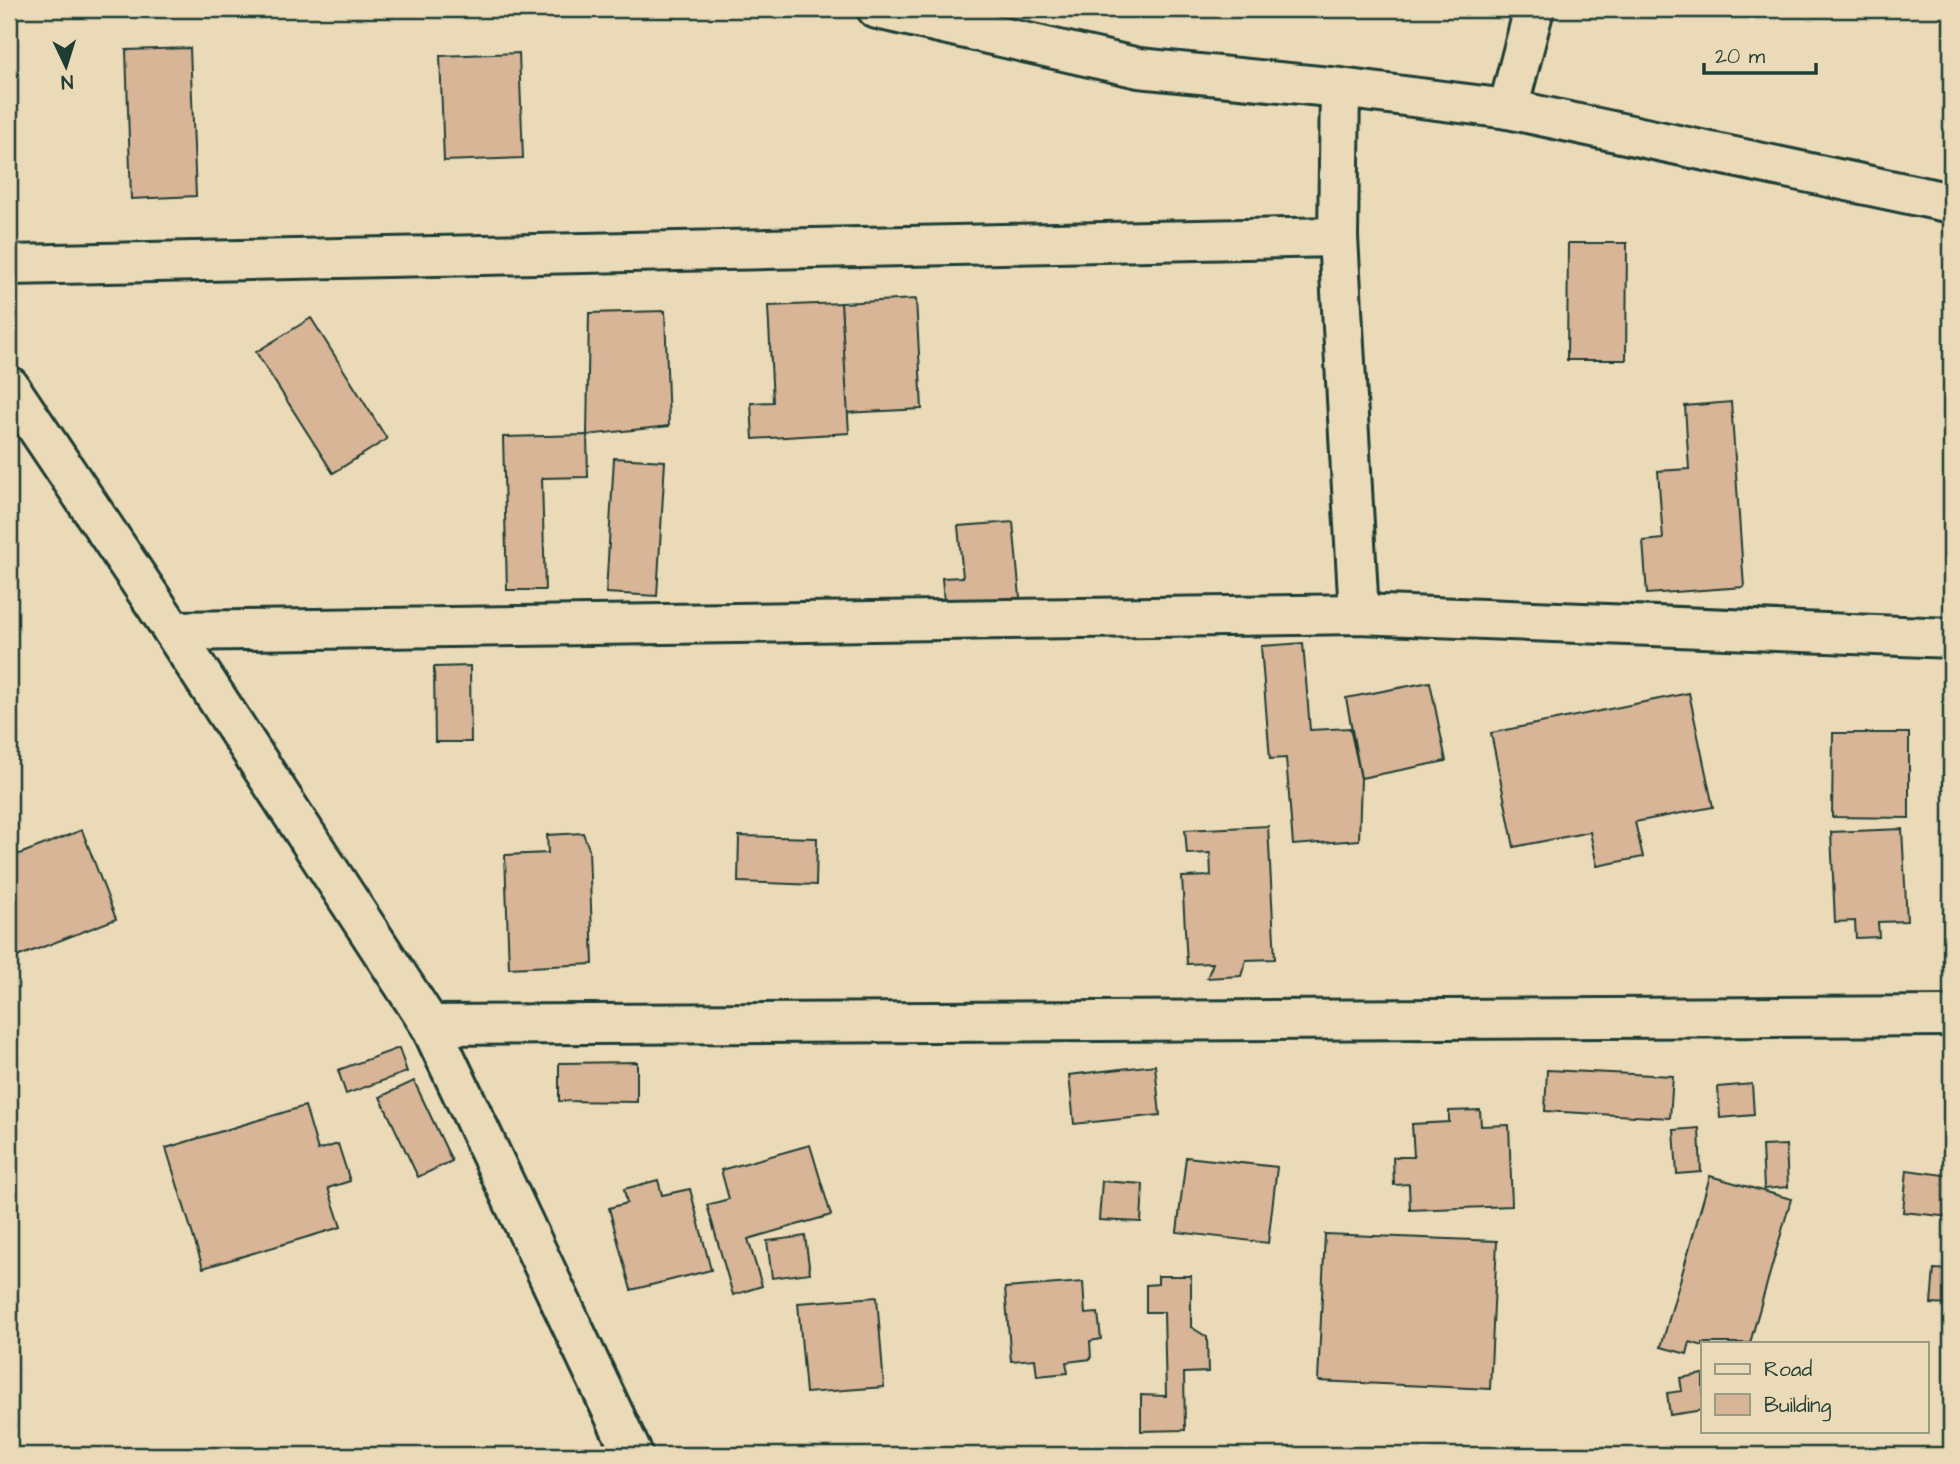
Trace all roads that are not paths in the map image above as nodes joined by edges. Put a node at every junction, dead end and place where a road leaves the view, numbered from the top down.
1 (877, 9) edge
2 (1534, 9) edge
3 (1340, 88) junction
4 (1508, 110) junction
5 (1951, 203) edge
6 (1338, 237) junction
7 (9, 265) edge
8 (9, 386) edge
9 (1359, 614) junction
10 (173, 631) junction
11 (1951, 638) edge
12 (1951, 1016) edge
13 (430, 1025) junction
14 (633, 1455) edge

1 - 3 street
2 - 4 street
3 - 4 street
3 - 6 street
4 - 5 street
6 - 7 street
6 - 9 street
8 - 10 street
9 - 10 street
9 - 11 street
10 - 13 street
12 - 13 street
13 - 14 street

